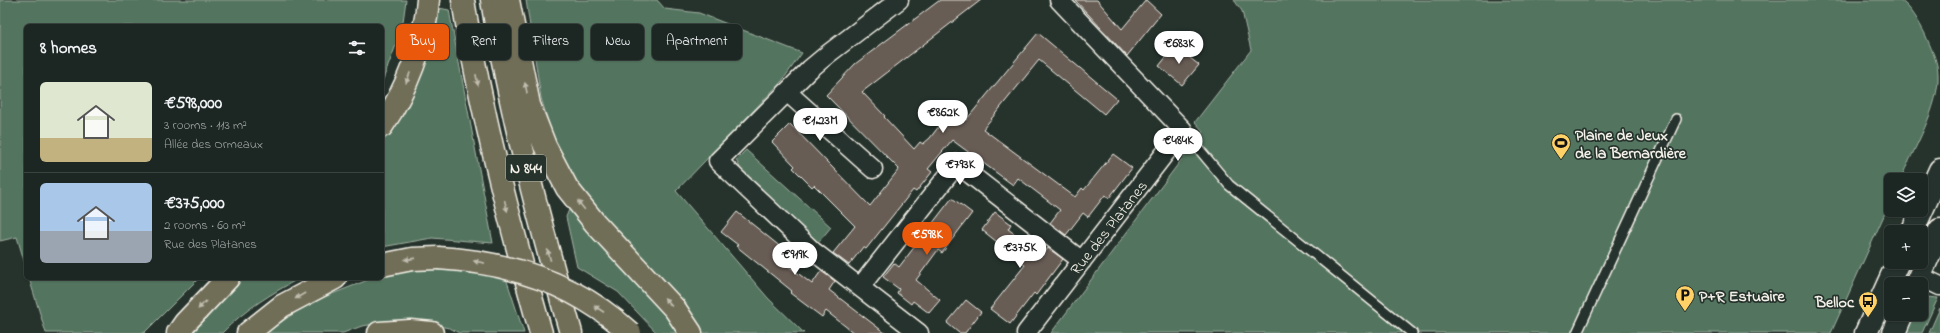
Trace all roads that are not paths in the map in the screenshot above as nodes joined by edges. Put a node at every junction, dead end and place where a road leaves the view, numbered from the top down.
1 (428, 0) edge
2 (463, 0) edge
3 (492, 0) edge
4 (508, 0) edge
5 (899, 0) edge
6 (1059, 0) edge
7 (788, 92) junction
8 (1676, 119) dead end
9 (384, 123) edge
10 (1183, 130) junction
11 (873, 169) dead end
12 (1940, 170) edge
13 (1915, 225) edge
14 (1940, 230) edge
15 (1082, 261) junction
16 (384, 265) edge
17 (1895, 269) edge
18 (1919, 277) edge
19 (226, 280) edge
20 (331, 280) edge
21 (1928, 283) edge
22 (1940, 286) edge
23 (860, 287) junction
24 (1899, 321) edge
25 (178, 333) edge
26 (248, 333) edge
27 (379, 333) edge
28 (432, 333) edge
29 (541, 333) edge
30 (571, 333) edge
31 (630, 333) edge
32 (691, 333) edge
33 (919, 333) edge
34 (1026, 333) edge
35 (1412, 333) edge
36 (1577, 333) edge
37 (1866, 333) edge
38 (1894, 333) edge

1 -> 9 highway
2 -> 29 highway, N 844
30 -> 3 highway, N 844
32 -> 4 highway
5 - 7 street
6 - 10 street
7 - 11 street
7 - 23 street
8 - 36 lane
10 - 15 street, Rue des Platanes
10 - 35 lane
12 - 13 street
14 - 18 street
15 - 23 street
15 - 34 street, Rue des Platanes
31 -> 16 highway, bridge
17 - 37 street
19 -> 25 highway
20 -> 26 highway
21 - 22 street
23 - 33 street
24 - 38 street
27 - 28 highway

